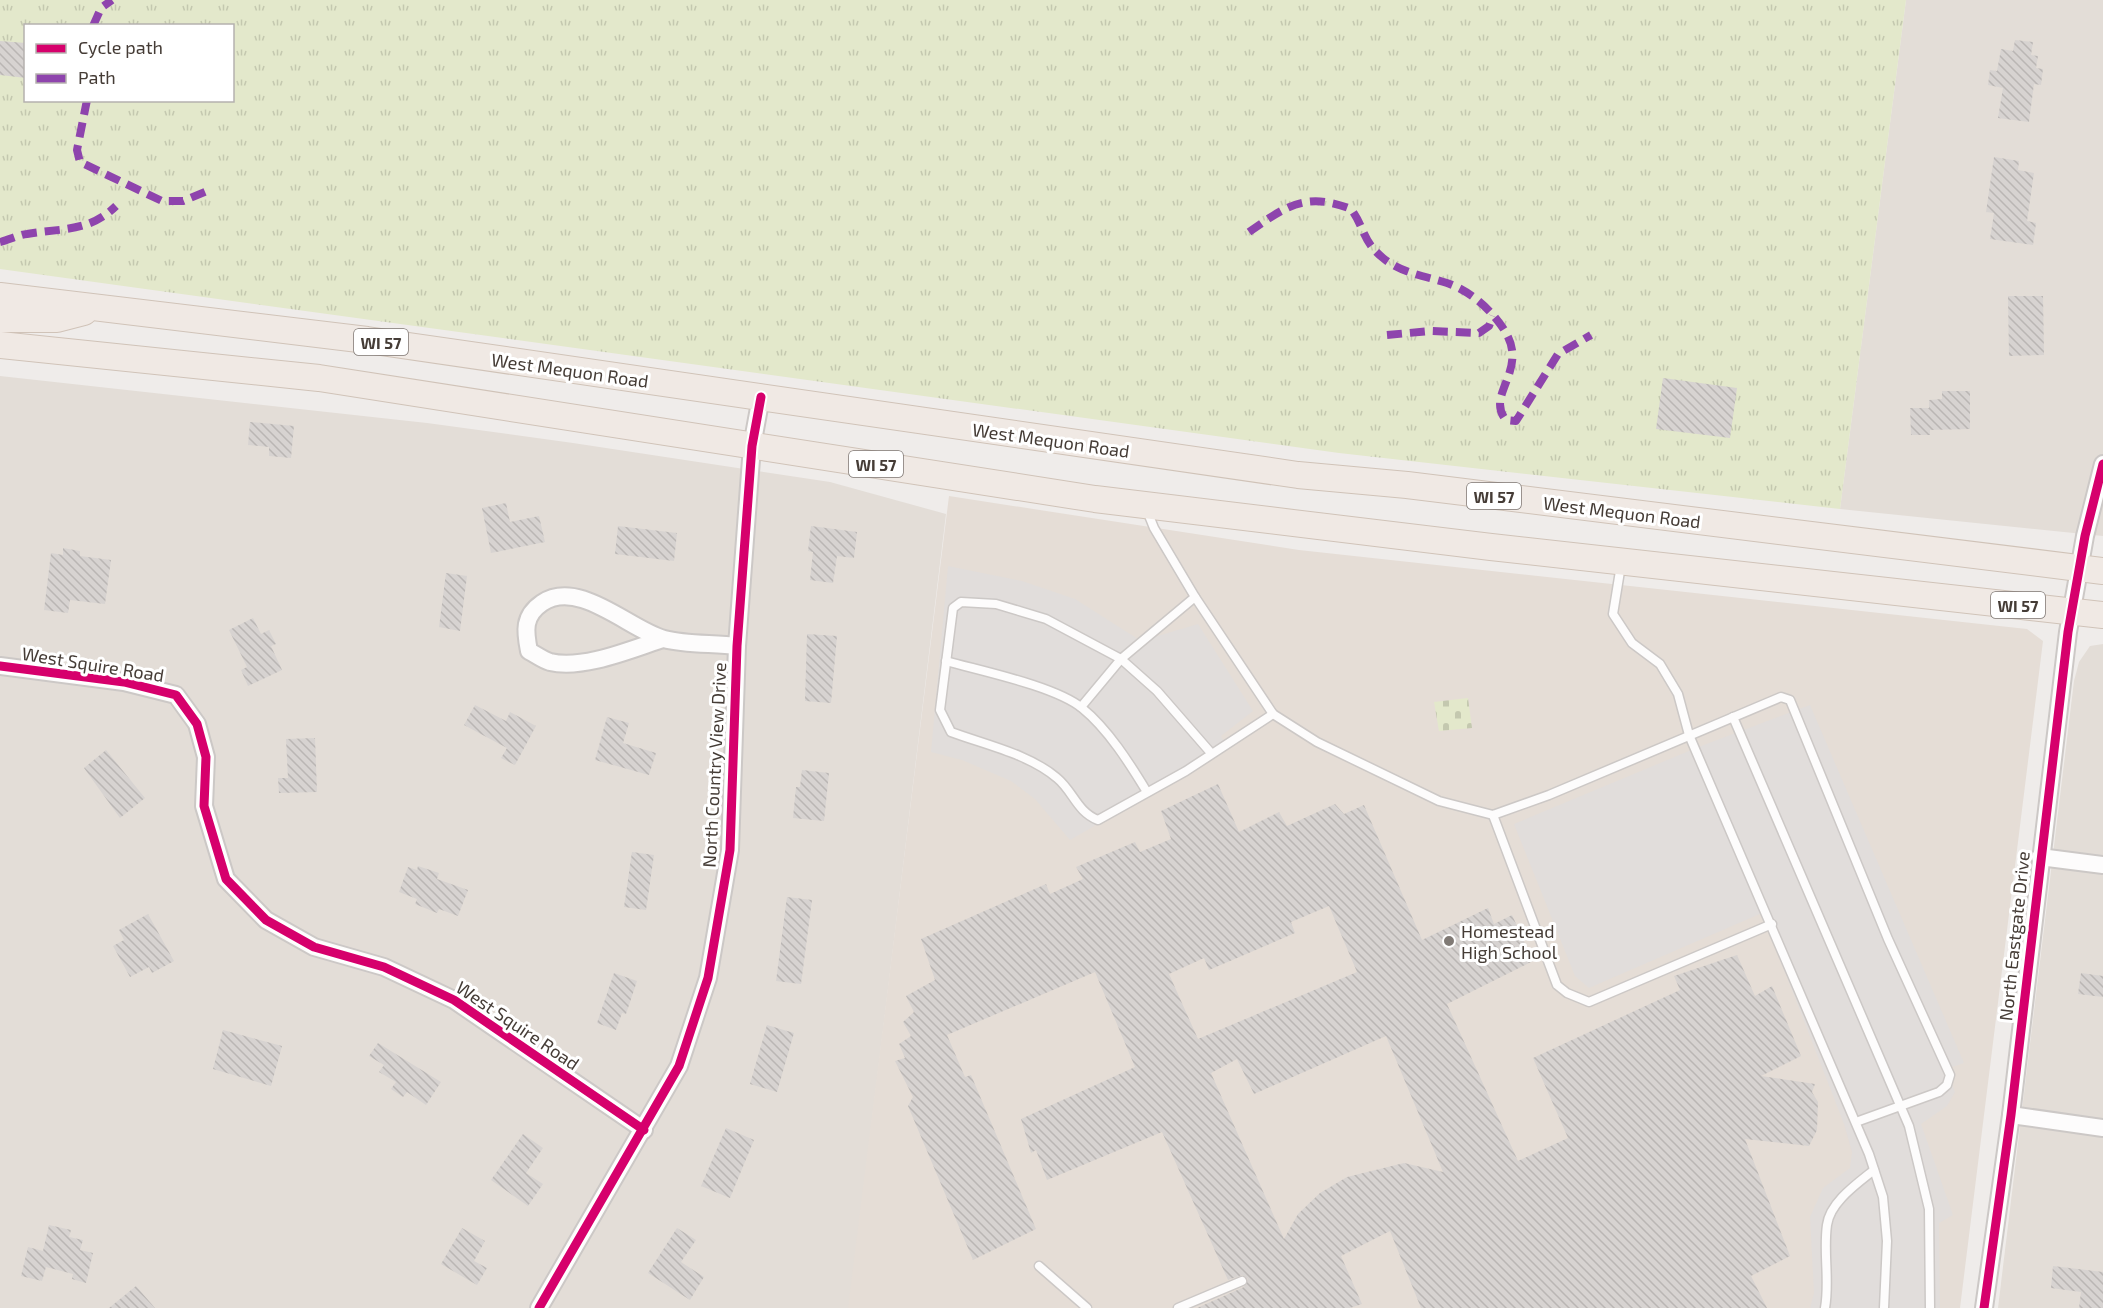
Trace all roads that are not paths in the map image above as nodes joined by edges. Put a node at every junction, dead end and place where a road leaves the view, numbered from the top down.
1 (0, 296) edge
2 (105, 307) junction
3 (0, 319) edge
4 (0, 345) edge
5 (761, 397) junction
6 (752, 446) junction
7 (2103, 464) edge
8 (1145, 505) junction
9 (1622, 561) junction
10 (2091, 570) edge
11 (1195, 597) junction
12 (2072, 612) junction
13 (2103, 615) edge
14 (663, 639) junction
15 (737, 645) junction
16 (1121, 659) junction
17 (946, 661) junction
18 (0, 666) edge
19 (1081, 707) junction
20 (1273, 714) junction
21 (1732, 717) junction
22 (1689, 735) junction
23 (1211, 753) junction
24 (1147, 792) junction
25 (1493, 815) junction
26 (2040, 857) junction
27 (2103, 865) edge
28 (1772, 924) junction
29 (1901, 1107) junction
30 (2011, 1115) junction
31 (1856, 1122) junction
32 (2103, 1128) edge
33 (644, 1130) junction
34 (1874, 1170) junction
35 (1039, 1266) dead end
36 (1242, 1281) dead end
37 (539, 1308) edge
38 (1087, 1308) edge
39 (1178, 1308) edge
40 (1825, 1308) edge
41 (1884, 1308) edge
42 (1930, 1308) edge
43 (1984, 1308) edge

1 - 2 main road, West Mequon Road / WI 57
2 - 3 main road
2 - 5 main road, West Mequon Road / WI 57
4 - 6 main road, WI 57
5 - 6 street, North Country View Drive
5 - 10 main road, West Mequon Road / WI 57
6 - 8 main road, WI 57
6 - 15 street, North Country View Drive
7 - 10 street, North Eastgate Drive
8 - 9 main road, WI 57
8 - 11 lane
9 - 12 main road, WI 57
9 - 22 lane
10 - 12 street, North Eastgate Drive
11 - 16 lane
11 - 20 lane
12 - 13 main road, WI 57
12 - 26 street, North Eastgate Drive
14 - 14 street
14 - 15 street
15 - 33 street, North Country View Drive
16 - 17 lane
16 - 19 lane
16 - 23 lane
17 - 19 lane
17 - 24 lane
18 - 33 street, West Squire Road
19 - 24 lane
20 - 23 lane
20 - 25 lane
21 - 22 lane
21 - 29 lane
21 - 29 lane
22 - 25 lane
22 - 28 lane
23 - 24 lane
25 - 28 lane
26 - 27 street
26 - 30 street, North Eastgate Drive
28 - 31 lane
29 - 31 lane
29 - 42 lane
30 - 32 street
30 - 43 street, North Eastgate Drive
31 - 34 lane
33 - 37 street, North Country View Drive
34 - 40 lane
34 - 41 lane
35 - 38 lane
36 - 39 lane

